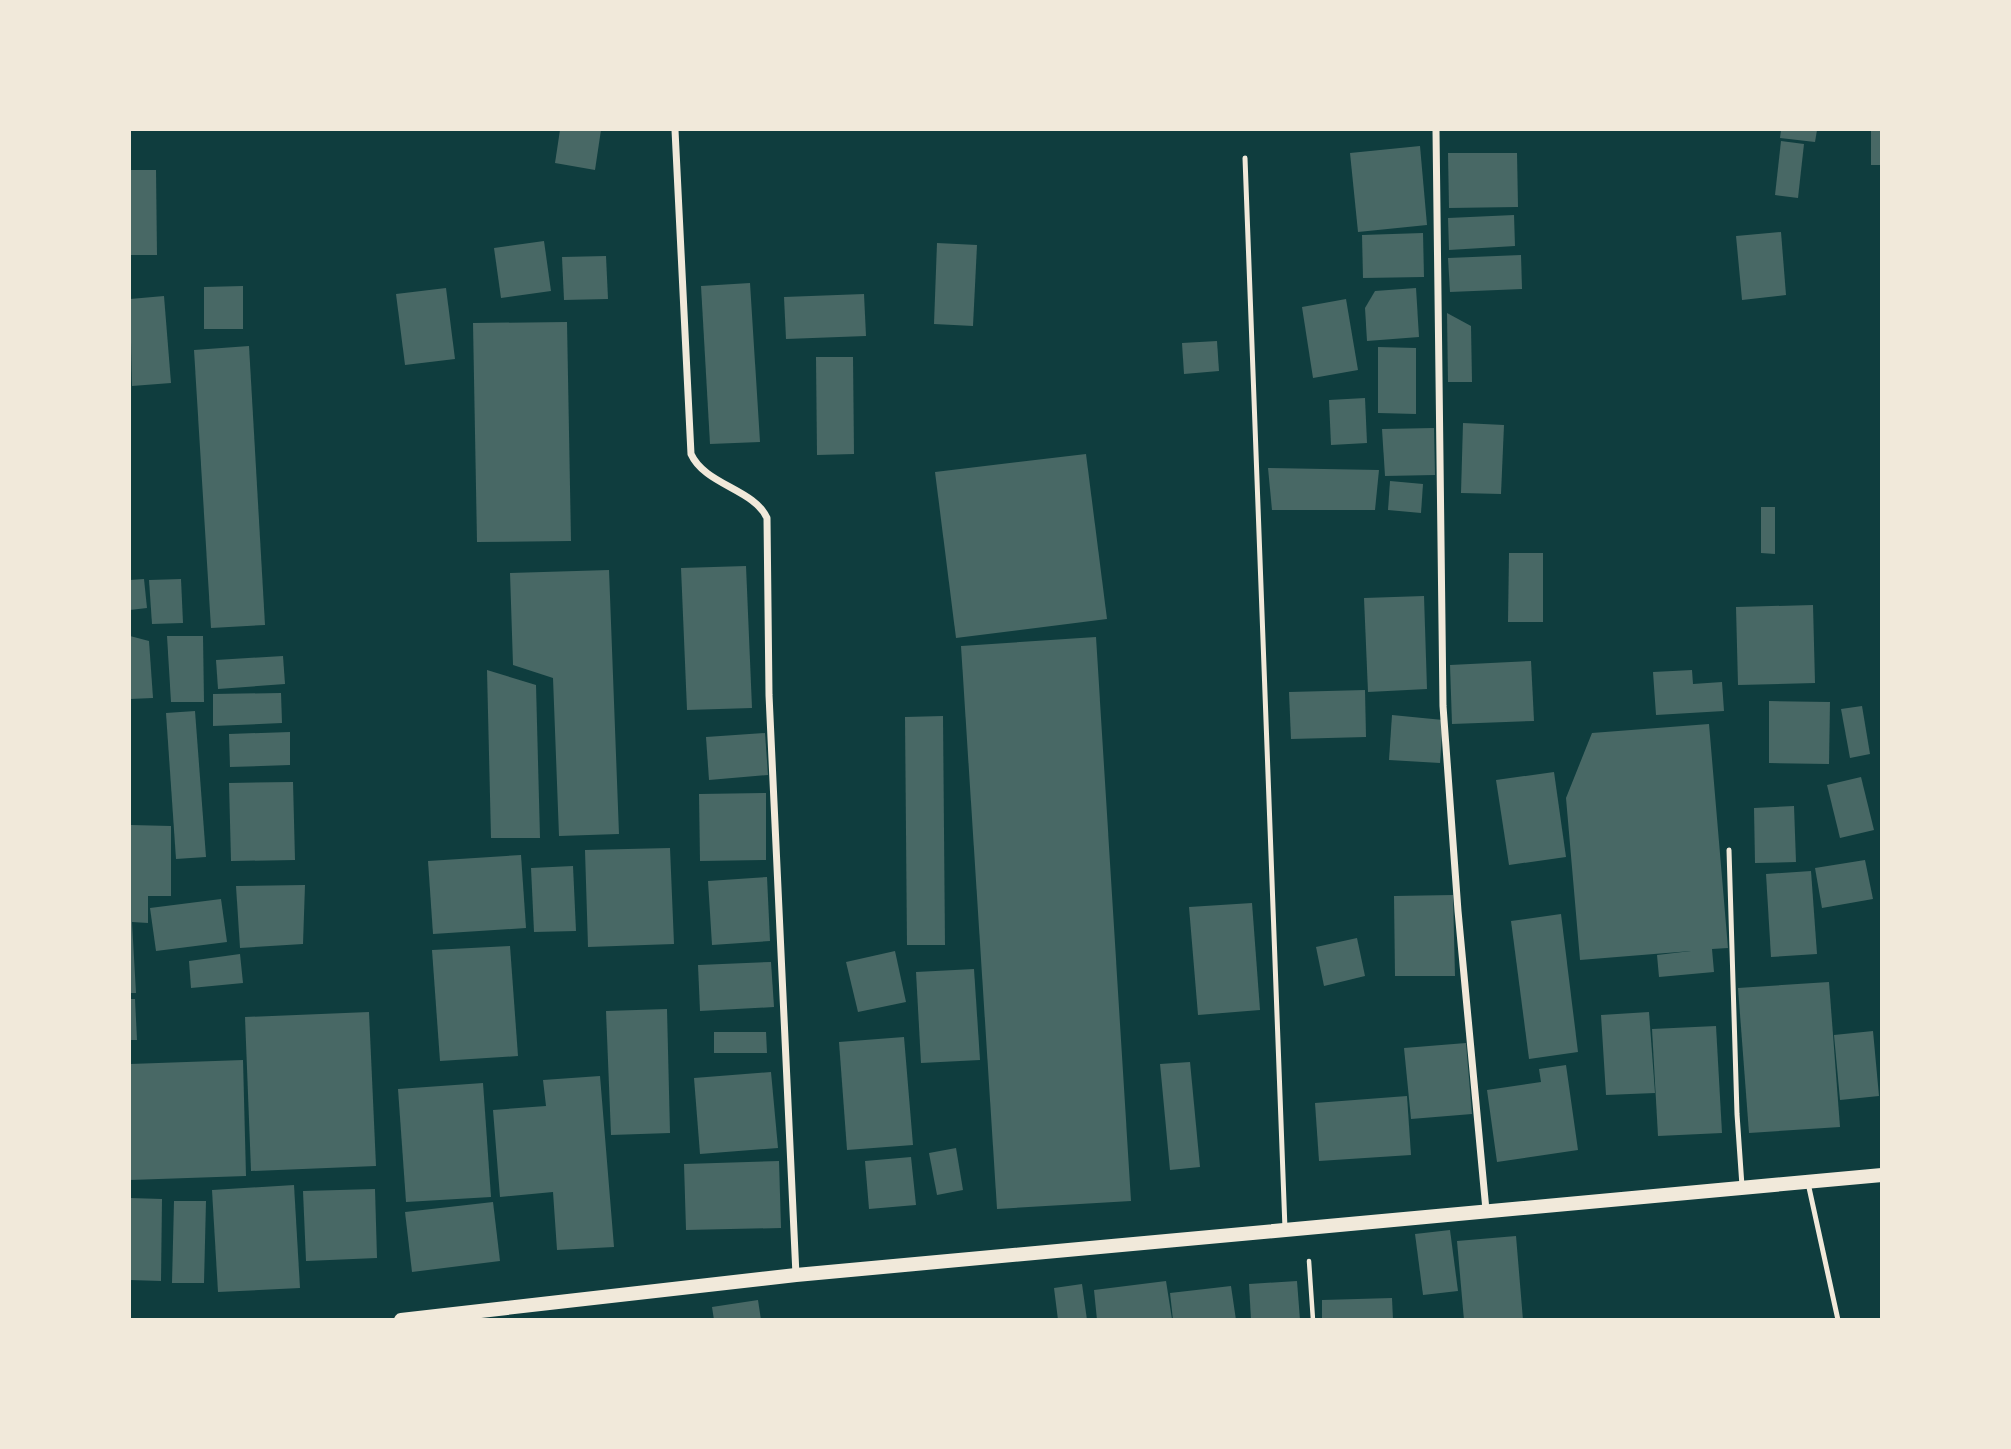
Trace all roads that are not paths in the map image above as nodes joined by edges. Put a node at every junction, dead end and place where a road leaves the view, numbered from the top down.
1 (675, 130) edge
2 (1436, 130) edge
3 (1245, 158) dead end
4 (1729, 850) dead end
5 (1881, 1175) edge
6 (1807, 1182) junction
7 (1742, 1188) junction
8 (1486, 1210) junction
9 (1285, 1229) junction
10 (796, 1275) junction
11 (401, 1320) edge
12 (1838, 1320) edge

1 - 10 street
2 - 8 street
3 - 9 lane
4 - 7 lane
5 - 6 main road
6 - 7 main road
6 - 12 lane
7 - 8 main road
8 - 9 main road
9 - 10 main road
10 - 11 main road

